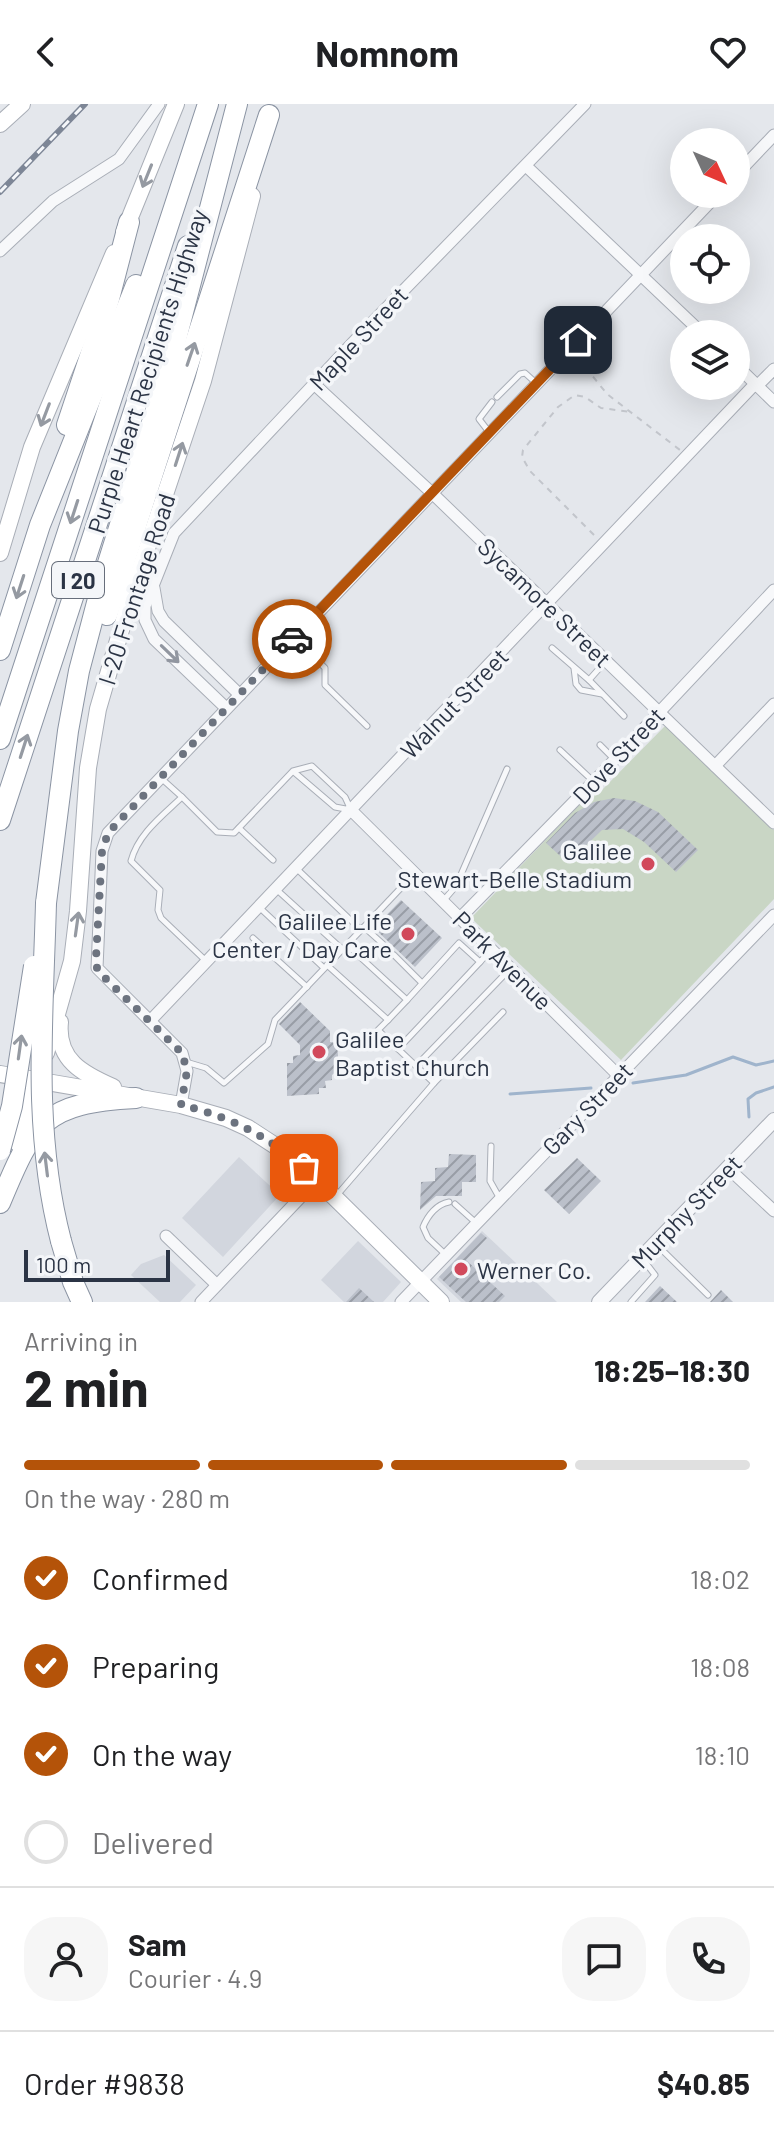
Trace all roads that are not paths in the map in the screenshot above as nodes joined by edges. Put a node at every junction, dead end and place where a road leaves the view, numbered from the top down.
1 (7, 104) edge
2 (22, 104) edge
3 (159, 104) edge
4 (176, 104) edge
5 (208, 104) edge
6 (236, 104) edge
7 (585, 104) edge
8 (270, 110) edge
9 (0, 112) edge
10 (0, 124) edge
11 (198, 133) junction
12 (774, 135) edge
13 (750, 160) edge
14 (526, 166) junction
15 (705, 208) edge
16 (129, 222) junction
17 (0, 251) edge
18 (640, 275) junction
19 (688, 320) edge
20 (774, 369) edge
21 (750, 379) edge
22 (314, 384) junction
23 (536, 384) junction
24 (756, 385) junction
25 (774, 402) edge
26 (490, 432) junction
27 (432, 493) junction
28 (40, 525) junction
29 (0, 553) edge
30 (154, 588) junction
31 (774, 590) edge
32 (547, 605) junction
33 (295, 637) junction
34 (552, 648) dead end
35 (0, 650) edge
36 (606, 661) junction
37 (574, 667) junction
38 (589, 680) junction
39 (603, 694) junction
40 (240, 695) junction
41 (774, 704) edge
42 (226, 708) junction
43 (659, 712) junction
44 (624, 716) dead end
45 (367, 726) dead end
46 (0, 739) edge
47 (600, 745) dead end
48 (560, 750) dead end
49 (615, 759) junction
50 (715, 766) junction
51 (507, 769) dead end
52 (293, 771) junction
53 (63, 777) junction
54 (160, 777) junction
55 (594, 782) junction
56 (182, 797) junction
57 (352, 811) junction
58 (0, 820) edge
59 (774, 823) edge
60 (239, 828) junction
61 (273, 860) dead end
62 (296, 869) junction
63 (415, 873) junction
64 (276, 889) junction
65 (444, 900) junction
66 (46, 903) junction
67 (259, 907) junction
68 (774, 915) edge
69 (460, 918) junction
70 (362, 928) junction
71 (253, 938) dead end
72 (383, 944) dead end
73 (345, 947) junction
74 (491, 950) junction
75 (394, 955) dead end
76 (207, 961) junction
77 (480, 962) junction
78 (326, 967) junction
79 (511, 969) junction
80 (68, 974) junction
81 (422, 983) junction
82 (307, 987) junction
83 (407, 1000) junction
84 (503, 1012) dead end
85 (388, 1020) junction
86 (150, 1021) junction
87 (398, 1049) junction
88 (186, 1062) junction
89 (416, 1066) junction
90 (0, 1074) edge
91 (619, 1076) junction
92 (38, 1081) junction
93 (434, 1083) junction
94 (136, 1098) junction
95 (181, 1105) junction
96 (774, 1120) edge
97 (491, 1146) dead end
98 (0, 1150) edge
99 (728, 1168) junction
100 (317, 1180) junction
101 (4, 1194) edge
102 (335, 1198) junction
103 (500, 1198) junction
104 (774, 1211) edge
105 (476, 1223) junction
106 (166, 1236) dead end
107 (655, 1243) junction
108 (445, 1254) junction
109 (642, 1257) junction
110 (420, 1282) junction
111 (217, 1285) junction
112 (708, 1295) dead end
113 (82, 1302) edge
114 (201, 1302) edge
115 (401, 1302) edge
116 (441, 1302) edge
117 (599, 1302) edge
118 (631, 1302) edge

1 - 9 main road
2 - 10 main road
3 - 17 street
4 -> 16 main road
5 - 11 highway, Purple Heart Recipients Highway / I 20
6 - 53 highway
58 -> 6 highway, Purple Heart Recipients Highway / I 20
7 - 14 street, Maple Street
53 -> 8 highway
80 -> 8 main road, I-20 Frontage Road
11 - 28 highway
11 -> 46 highway, Purple Heart Recipients Highway / I 20
12 - 13 street
14 - 18 street
14 - 22 street, Maple Street
15 - 18 street
16 - 28 highway
16 -> 29 main road
18 - 19 street
18 - 23 street
20 - 24 street, Walnut Street
21 - 24 street
22 - 27 street, Sycamore Street
22 - 30 street, Maple Street
23 - 26 street
23 - 26 lane
24 - 25 street
24 - 32 street, Walnut Street
26 - 27 street
27 - 32 street, Sycamore Street
27 - 33 street
28 -> 35 highway
30 - 40 street
30 -> 42 street
31 - 43 street, Dove Street
32 - 36 street, Sycamore Street
32 - 57 street, Walnut Street
33 - 40 street
33 - 45 lane
34 - 37 lane
36 - 38 lane
36 - 43 street, Sycamore Street
37 - 38 lane
37 - 39 lane
38 - 39 lane
39 - 44 lane
40 - 42 street
41 - 50 street
42 - 54 street
43 - 49 street, Dove Street
43 - 50 street, Sycamore Street
47 - 49 lane
48 - 55 lane
49 - 55 street, Dove Street
50 - 59 street, Sycamore Street
51 - 65 lane
52 - 57 lane, Park Avenue
52 - 57 lane, Park Avenue
52 - 60 lane
53 - 66 highway
54 - 56 lane
54 - 86 street
55 - 69 street, Dove Street
56 - 60 lane
56 - 76 lane
57 - 62 street, Walnut Street
57 - 63 street, Park Avenue
60 - 61 lane
62 - 64 street, Walnut Street
62 - 70 lane
63 - 65 street, Park Avenue
63 - 70 lane
64 - 67 street, Walnut Street
64 - 73 lane
65 - 69 street, Park Avenue
98 -> 66 highway, bridge
113 -> 66 highway, bridge
67 - 76 street, Walnut Street
67 - 78 lane
68 - 91 street, Gary Street
69 - 74 street, Park Avenue
70 - 72 lane
70 - 73 lane
71 - 82 lane
73 - 78 lane
73 - 83 lane
74 - 77 lane
74 - 79 street, Park Avenue
75 - 81 lane
76 - 86 street, Walnut Street
77 - 81 lane
77 - 87 lane
78 - 82 lane
78 - 85 lane
79 - 89 lane
79 - 91 street, Park Avenue
80 - 92 main road, I-20 Frontage Road
80 - 94 main road
81 - 83 lane
82 - 88 lane
83 - 85 lane
84 - 93 lane
85 - 87 lane
86 - 88 street
87 - 89 lane
88 - 95 street
89 - 93 lane
90 - 92 main road
91 - 103 street, Gary Street
92 - 94 main road
92 - 101 highway
93 - 102 lane
94 - 95 main road
94 - 101 highway
95 - 100 main road
96 - 99 street, Murphy Street
97 - 103 lane
99 - 104 street
99 - 107 street, Murphy Street
100 - 102 main road
100 - 111 street
102 - 110 main road
103 - 105 street, Gary Street
105 - 108 street, Gary Street
105 - 108 lane
106 - 111 street
107 - 109 street, Murphy Street
107 - 112 lane
108 - 110 street, Gary Street
109 - 117 street, Murphy Street
109 - 118 lane
110 - 115 street, Gary Street
110 - 116 main road
111 - 114 street

